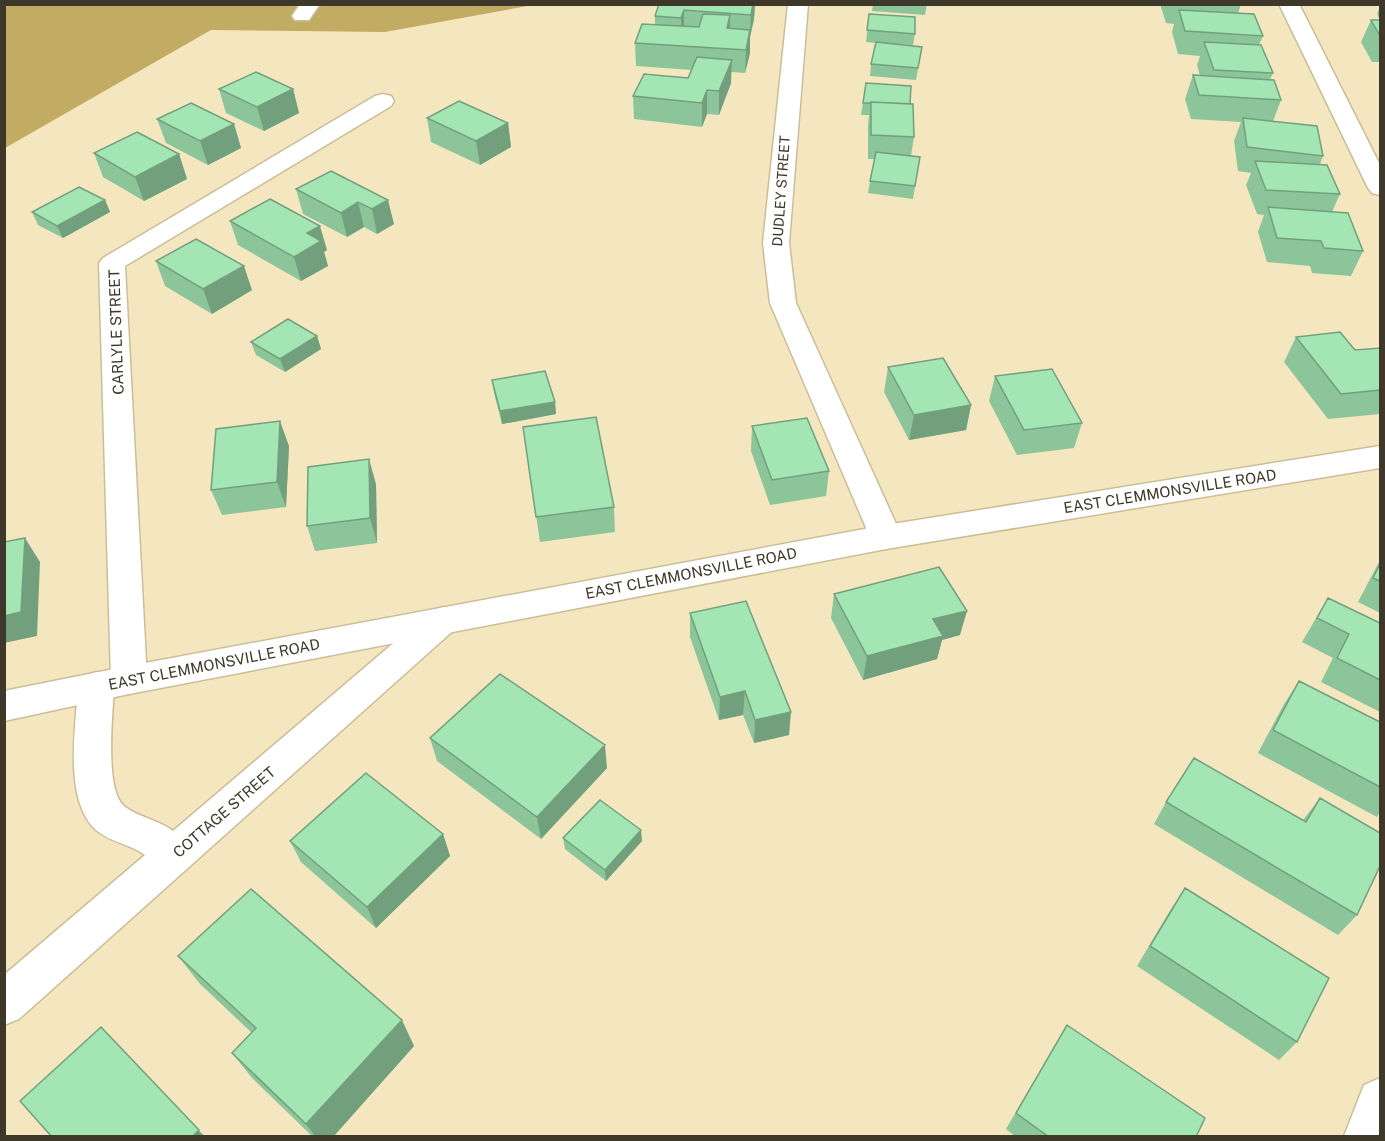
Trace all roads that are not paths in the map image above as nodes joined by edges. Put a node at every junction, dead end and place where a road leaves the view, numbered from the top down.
1 (798, 4) edge
2 (1289, 4) edge
3 (383, 101) dead end
4 (1380, 188) edge
5 (1380, 457) edge
6 (886, 537) junction
7 (443, 620) junction
8 (112, 683) junction
9 (4, 706) edge
10 (175, 856) junction
11 (4, 1004) edge
12 (1380, 1101) edge
13 (1367, 1137) edge

1 - 6 street, DUDLEY STREET
2 - 4 street
3 - 8 street, CARLYLE STREET
5 - 6 street, EAST CLEMMONSVILLE ROAD
6 - 7 street, EAST CLEMMONSVILLE ROAD
7 - 8 street, EAST CLEMMONSVILLE ROAD
7 - 10 street, COTTAGE STREET
8 - 9 street, EAST CLEMMONSVILLE ROAD
8 - 10 street
10 - 11 street, COTTAGE STREET
12 - 13 street

